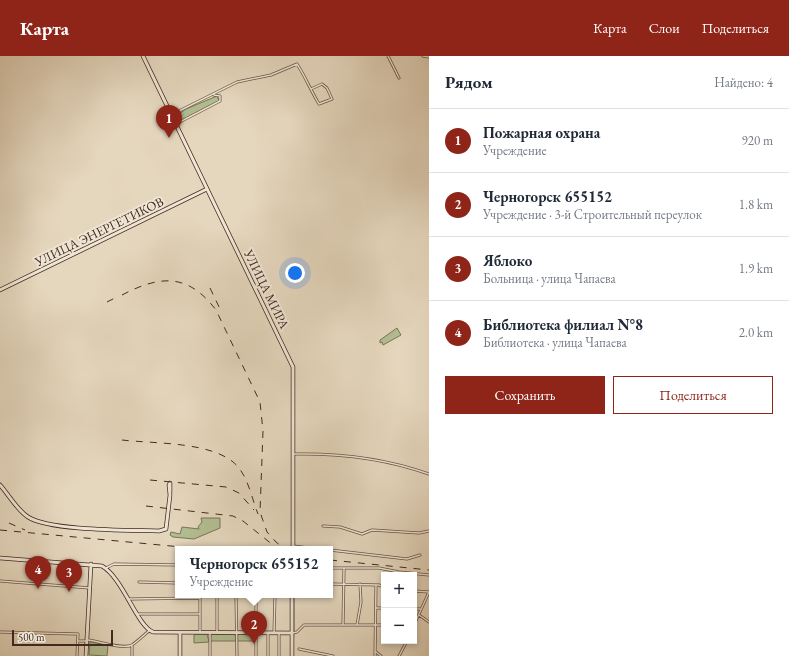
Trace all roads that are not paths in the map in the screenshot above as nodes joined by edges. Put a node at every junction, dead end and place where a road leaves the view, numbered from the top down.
1 (143, 56) edge
2 (388, 56) edge
3 (424, 56) edge
4 (429, 57) edge
5 (399, 78) dead end
6 (310, 89) junction
7 (214, 95) junction
8 (171, 115) junction
9 (176, 124) junction
10 (207, 189) junction
11 (0, 290) edge
12 (293, 454) junction
13 (429, 474) edge
14 (0, 485) edge
15 (170, 492) dead end
16 (323, 526) dead end
17 (429, 531) edge
18 (293, 546) edge
19 (333, 550) edge
20 (420, 555) dead end
21 (0, 558) edge
22 (91, 564) junction
23 (175, 565) edge
24 (106, 568) junction
25 (333, 568) edge
26 (344, 568) junction
27 (429, 575) edge
28 (0, 580) edge
29 (138, 582) dead end
30 (175, 584) edge
31 (333, 584) edge
32 (344, 584) junction
33 (360, 584) junction
34 (376, 585) junction
35 (381, 586) edge
36 (90, 588) junction
37 (417, 590) edge
38 (429, 592) edge
39 (200, 598) joint
40 (217, 598) edge
41 (236, 598) edge
42 (256, 598) edge
43 (275, 598) edge
44 (292, 598) edge
45 (129, 599) junction
46 (376, 608) junction
47 (381, 608) edge
48 (417, 609) edge
49 (421, 609) junction
50 (138, 614) junction
51 (200, 614) junction
52 (418, 615) joint
53 (429, 622) edge
54 (343, 625) junction
55 (357, 625) junction
56 (381, 625) edge
57 (376, 626) junction
58 (150, 630) junction
59 (0, 632) edge
60 (180, 632) junction
61 (210, 632) junction
62 (200, 633) junction
63 (217, 633) junction
64 (237, 633) junction
65 (256, 633) junction
66 (268, 633) junction
67 (274, 633) junction
68 (279, 633) junction
69 (292, 633) junction
70 (78, 641) junction
71 (87, 641) junction
72 (405, 644) edge
73 (132, 645) junction
74 (299, 649) dead end
75 (376, 652) junction
76 (77, 656) edge
77 (86, 656) edge
78 (132, 656) edge
79 (180, 656) edge
80 (210, 656) edge
81 (237, 656) edge
82 (256, 656) edge
83 (268, 656) edge
84 (279, 656) edge
85 (292, 656) edge
86 (333, 656) edge
87 (375, 656) edge
88 (380, 656) edge
89 (399, 656) edge

1 - 8 main road, УЛИЦА МИРА
2 - 5 street
3 - 4 street
6 - 6 street
6 - 7 street
7 - 8 street
7 - 9 street
8 - 9 main road, УЛИЦА МИРА
9 - 10 main road, УЛИЦА МИРА
10 - 11 main road, УЛИЦА ЭНЕРГЕТИКОВ
10 - 12 main road, УЛИЦА МИРА
12 - 13 street
12 - 18 main road, УЛИЦА МИРА
14 - 15 main road
16 - 17 street
19 - 20 street
21 - 22 main road
22 - 24 main road
22 - 36 main road
23 - 24 street
24 - 45 main road
25 - 26 street
26 - 27 street
26 - 32 street
28 - 36 street
29 - 30 street
31 - 32 street
32 - 33 street
32 - 54 street
33 - 34 street
33 - 55 street
34 - 35 street
34 - 46 street
36 - 71 main road
37 - 38 street
38 - 49 street
39 - 45 street
39 - 51 street
40 - 63 street
41 - 64 street
42 - 65 street
43 - 67 street
44 - 69 main road
45 - 50 main road
46 - 47 street
46 - 57 street
48 - 49 street
49 - 52 street
50 - 51 street
50 - 58 main road
51 - 62 street
52 - 53 street
54 - 55 street
54 - 69 street
55 - 57 street
56 - 57 street
57 - 75 street
58 - 60 main road
58 - 73 street
59 - 70 street
60 - 62 main road
60 - 79 main road
61 - 62 main road
61 - 63 main road
61 - 80 street
63 - 64 main road
64 - 65 main road
64 - 81 street
65 - 66 main road
65 - 82 street
66 - 67 main road
66 - 83 street
67 - 68 main road
68 - 69 main road
68 - 84 street
69 - 85 main road
70 - 71 street
70 - 76 street
71 - 73 street
71 - 77 main road
72 - 89 street
73 - 78 street
74 - 86 street
75 - 87 street
75 - 88 street
87 - 88 street

